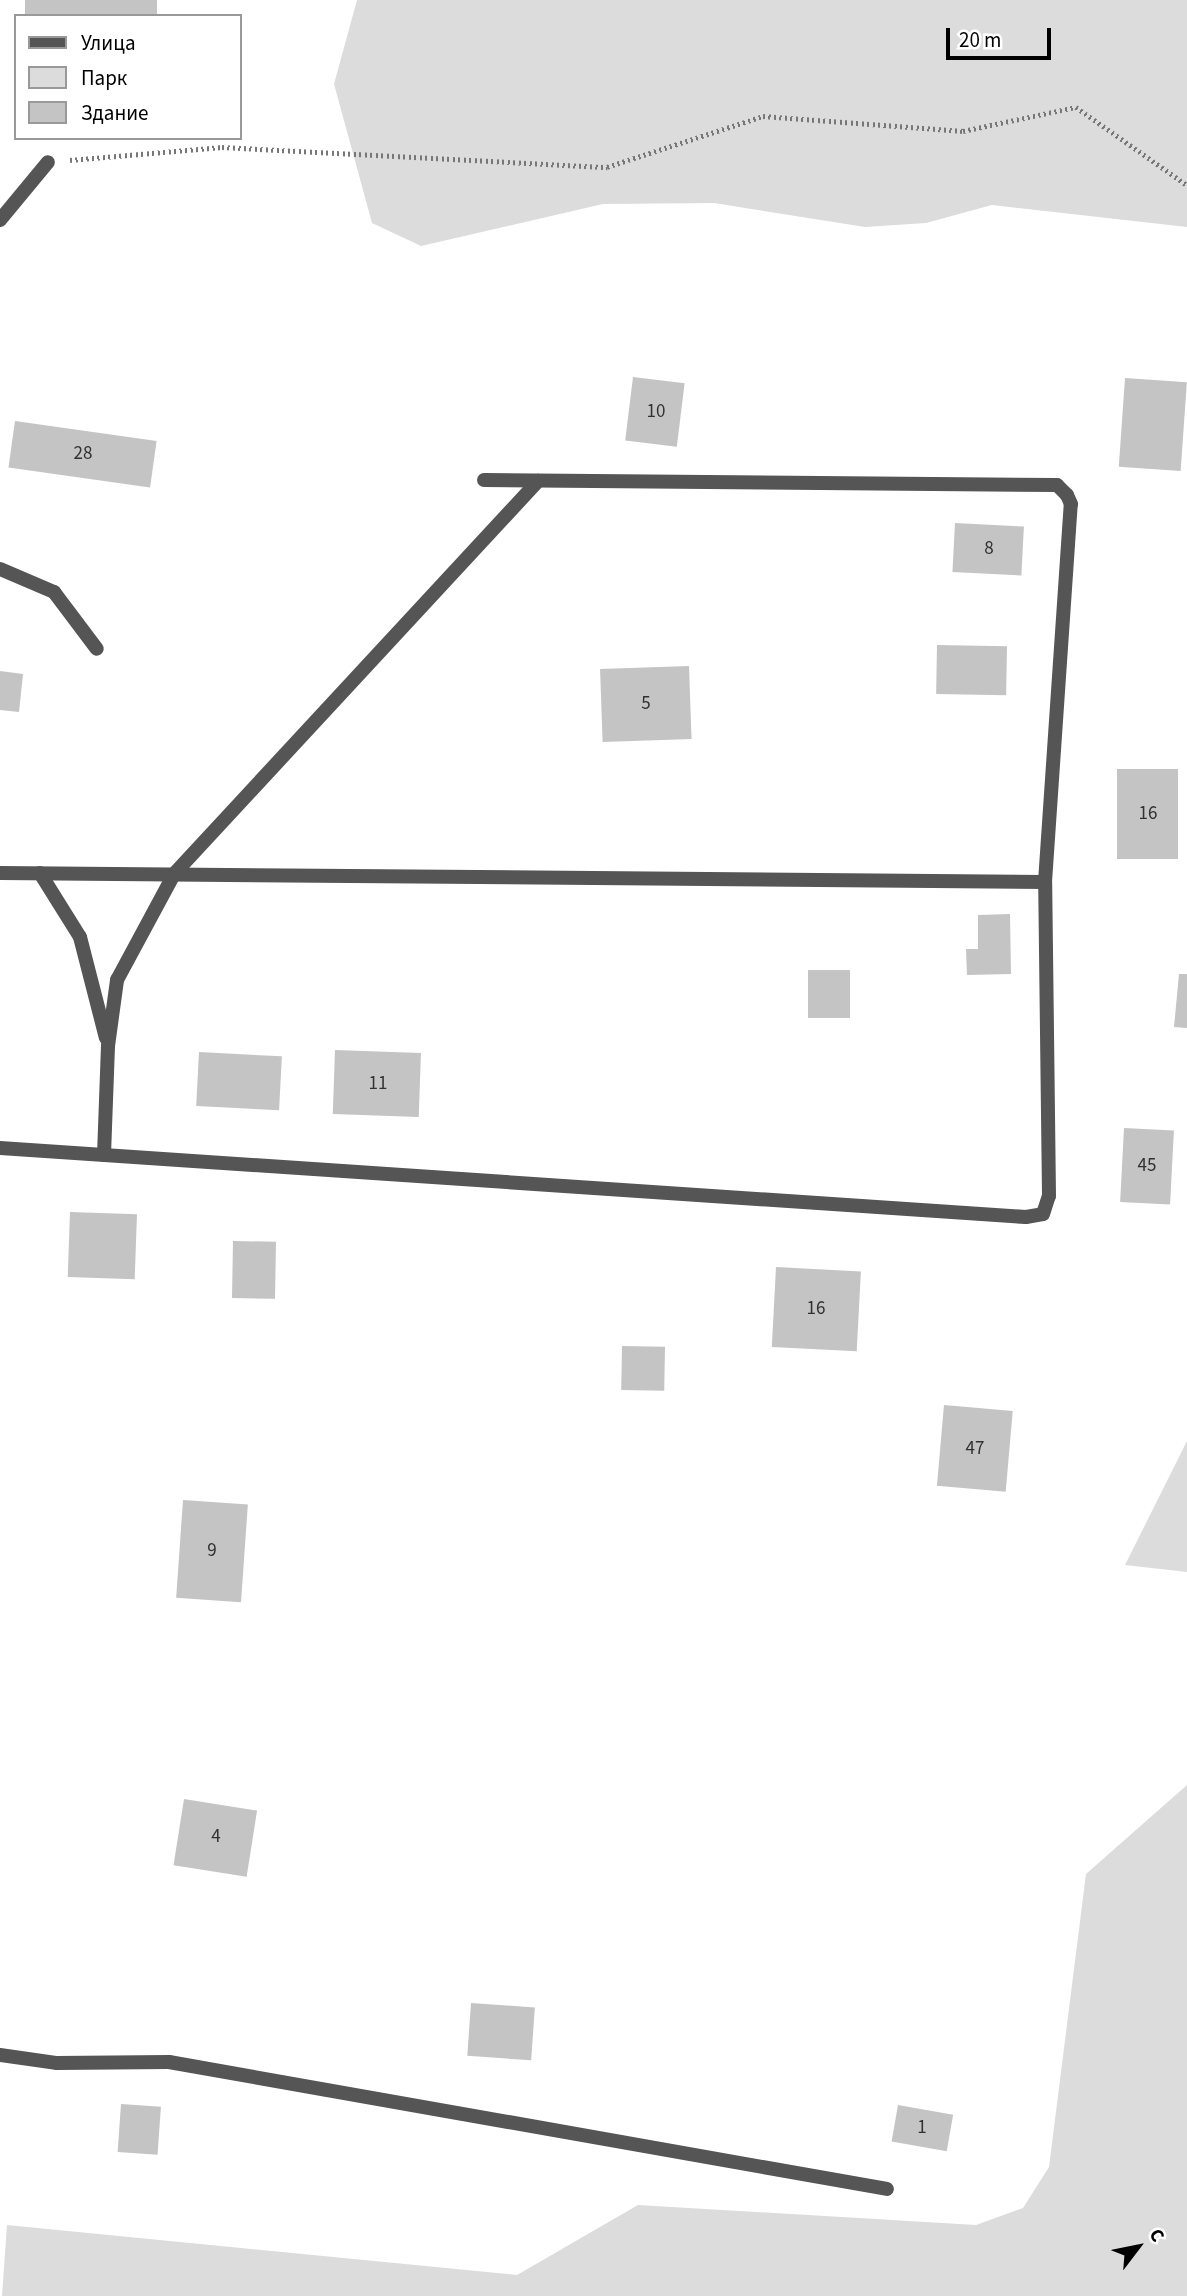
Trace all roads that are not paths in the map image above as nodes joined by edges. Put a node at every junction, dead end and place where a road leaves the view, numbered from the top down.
1 (48, 162) road end
2 (0, 220) edge
3 (484, 480) dead end
4 (538, 481) junction
5 (0, 569) edge
6 (97, 649) dead end
7 (0, 873) edge
8 (40, 873) junction
9 (174, 874) junction
10 (1045, 882) junction
11 (108, 1046) junction
12 (0, 1148) edge
13 (104, 1155) junction
14 (0, 2055) edge
15 (887, 2189) dead end

1 - 2 street
3 - 4 street
4 - 9 street
4 - 10 street
5 - 6 street
7 - 8 street
8 - 9 street
8 - 11 street
9 - 10 street
9 - 11 street
10 - 13 street
11 - 13 street
12 - 13 street
14 - 15 street

